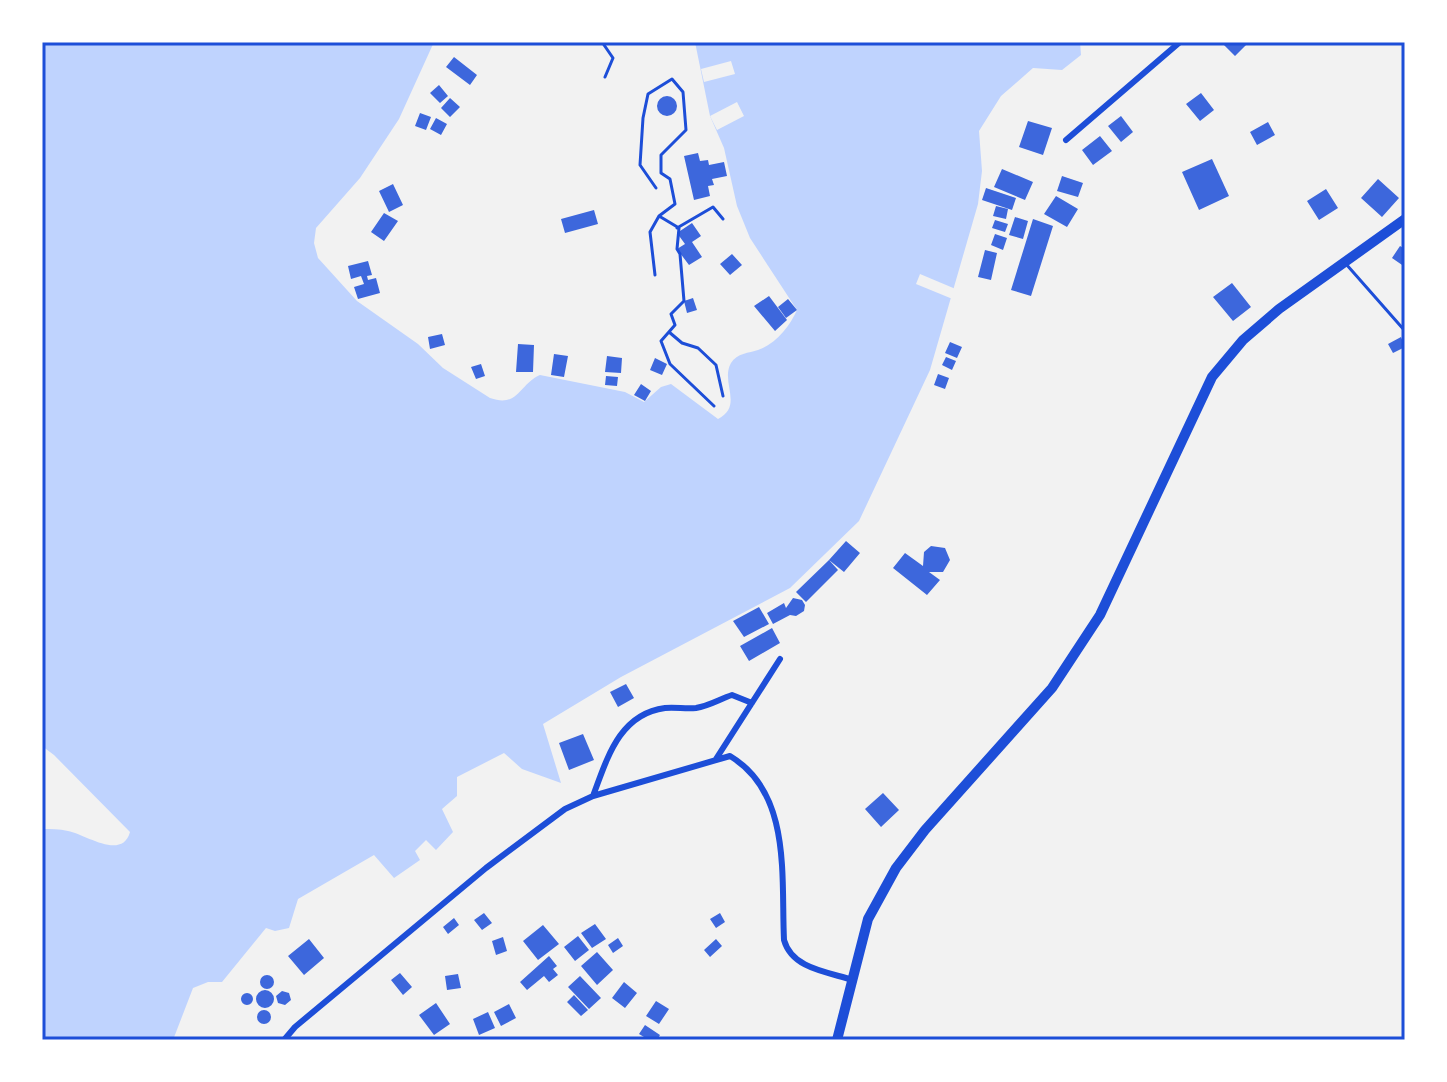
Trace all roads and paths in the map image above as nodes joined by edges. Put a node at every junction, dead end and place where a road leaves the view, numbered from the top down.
1 (602, 42) edge
2 (1180, 42) edge
3 (605, 77) dead end
4 (1066, 140) dead end
5 (656, 188) dead end
6 (659, 216) junction
7 (723, 219) dead end
8 (1405, 219) edge
9 (677, 228) junction
10 (1346, 264) junction
11 (655, 275) dead end
12 (1405, 331) edge
13 (669, 332) junction
14 (723, 396) dead end
15 (714, 406) dead end
16 (780, 659) dead end
17 (752, 703) junction
18 (716, 759) junction
19 (593, 796) junction
20 (853, 980) junction
21 (284, 1040) edge
22 (837, 1040) edge

1 - 3 path
2 - 4 street
5 - 6 path
6 - 9 path
6 - 11 path
7 - 9 path
8 - 10 main road
9 - 13 path
10 - 12 lane
10 - 20 main road
13 - 14 path
13 - 15 path
16 - 17 street
17 - 18 street
17 - 19 street
18 - 19 street
18 - 20 street
19 - 21 street
20 - 22 main road

